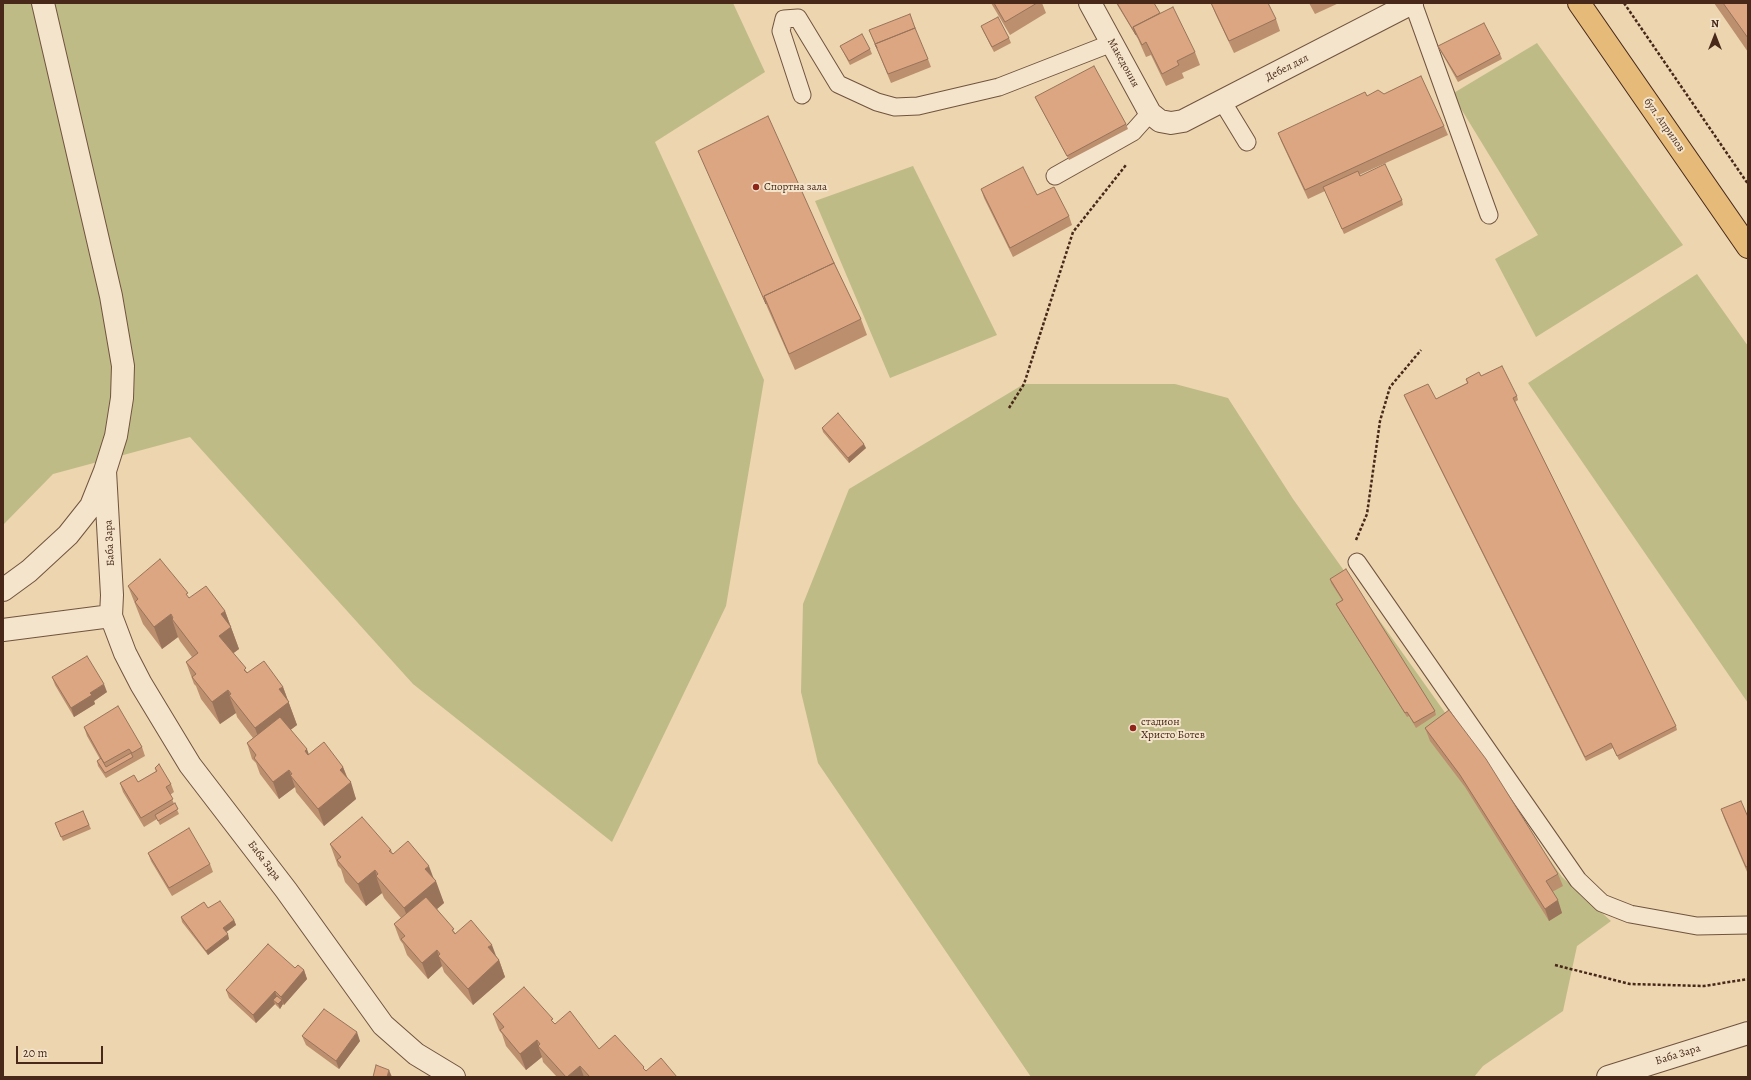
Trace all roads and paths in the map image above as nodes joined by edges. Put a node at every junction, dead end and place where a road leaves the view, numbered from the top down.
1 (42, 3) edge
2 (1090, 3) edge
3 (1413, 3) edge
4 (1580, 3) edge
5 (1624, 3) edge
6 (1112, 43) junction
7 (802, 95) dead end
8 (1222, 101) junction
9 (1155, 117) junction
10 (1247, 142) dead end
11 (1126, 164) dead end
12 (1055, 176) dead end
13 (1748, 184) edge
14 (1489, 215) dead end
15 (1745, 236) edge
16 (1421, 350) dead end
17 (1009, 408) dead end
18 (105, 471) junction
19 (1357, 562) joint
20 (3, 590) edge
21 (111, 616) junction
22 (3, 630) edge
23 (1748, 925) edge
24 (1555, 965) dead end
25 (1748, 979) edge
26 (1748, 1033) edge
27 (454, 1077) edge
28 (1608, 1077) edge

1 - 18 street
2 - 6 street, Македония
3 - 8 street, Дебел дял
3 - 14 lane
4 - 15 main road, бул. Априлов
5 - 13 path
6 - 7 lane
6 - 9 street, Македония
8 - 9 street, Дебел дял
8 - 10 lane
9 - 12 lane
11 - 17 path
16 - 19 path
18 - 20 street
18 - 21 street, Баба Зара
19 - 23 lane
21 - 22 street
21 - 27 street, Баба Зара
24 - 25 path
26 - 28 street, Баба Зара

